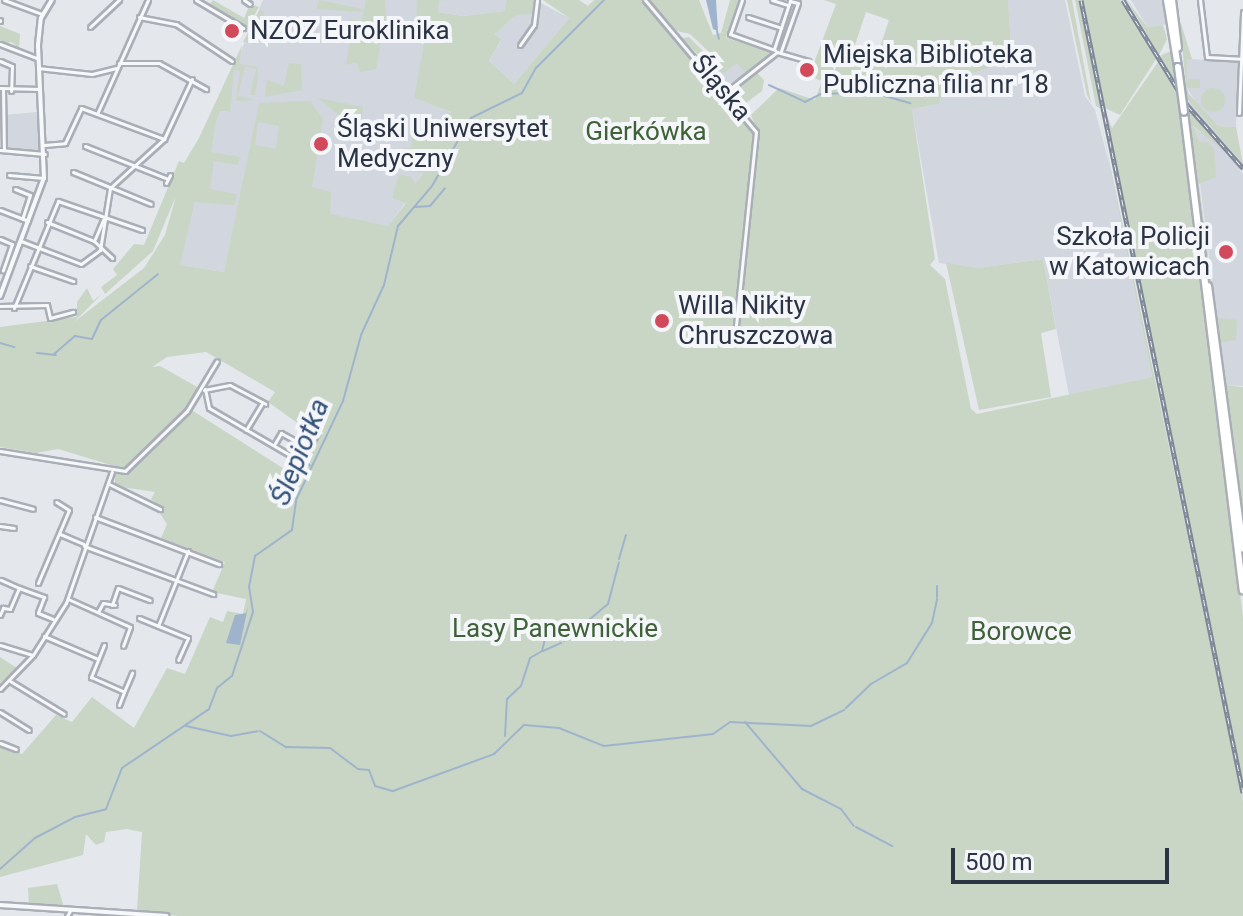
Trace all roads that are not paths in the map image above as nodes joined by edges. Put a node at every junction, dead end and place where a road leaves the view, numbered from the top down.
1 (4, 0) edge
2 (50, 0) edge
3 (119, 0) edge
4 (148, 0) edge
5 (196, 0) edge
6 (244, 0) edge
7 (537, 0) edge
8 (645, 0) edge
9 (742, 0) edge
10 (772, 0) edge
11 (1170, 0) edge
12 (1200, 0) edge
13 (250, 4) dead end
14 (788, 6) junction
15 (1243, 12) edge
16 (42, 14) junction
17 (139, 17) junction
18 (748, 17) dead end
19 (90, 27) dead end
20 (243, 28) dead end
21 (781, 28) junction
22 (0, 44) edge
23 (520, 45) dead end
24 (777, 51) junction
25 (37, 58) junction
26 (0, 61) edge
27 (232, 61) dead end
28 (809, 61) dead end
29 (119, 63) junction
30 (1242, 63) edge
31 (38, 68) junction
32 (116, 68) junction
33 (192, 79) junction
34 (1, 89) edge
35 (40, 89) junction
36 (206, 89) dead end
37 (11, 91) junction
38 (726, 92) junction
39 (1239, 113) dead end
40 (97, 114) junction
41 (1, 129) edge
42 (164, 139) junction
43 (44, 145) junction
44 (85, 146) dead end
45 (1, 150) edge
46 (45, 154) junction
47 (133, 165) junction
48 (73, 172) dead end
49 (9, 175) dead end
50 (44, 178) junction
51 (168, 179) dead end
52 (110, 188) junction
53 (15, 189) dead end
54 (151, 205) dead end
55 (0, 210) edge
56 (104, 217) junction
57 (25, 220) junction
58 (47, 222) junction
59 (141, 230) dead end
60 (0, 239) edge
61 (21, 241) junction
62 (94, 241) junction
63 (37, 247) junction
64 (100, 250) junction
65 (112, 258) dead end
66 (1203, 263) junction
67 (30, 266) junction
68 (1, 269) edge
69 (9, 272) junction
70 (73, 281) dead end
71 (0, 296) edge
72 (0, 306) edge
73 (14, 308) junction
74 (73, 312) dead end
75 (735, 334) dead end
76 (217, 361) dead end
77 (203, 389) junction
78 (315, 419) dead end
79 (246, 430) junction
80 (307, 433) junction
81 (301, 444) junction
82 (274, 445) junction
83 (0, 451) edge
84 (306, 452) dead end
85 (294, 457) junction
86 (288, 468) dead end
87 (294, 471) dead end
88 (112, 472) junction
89 (109, 484) junction
90 (0, 500) edge
91 (56, 502) dead end
92 (33, 509) dead end
93 (160, 509) dead end
94 (95, 517) junction
95 (0, 526) edge
96 (14, 528) dead end
97 (60, 534) junction
98 (84, 545) junction
99 (1243, 549) edge
100 (188, 551) junction
101 (219, 564) dead end
102 (1, 580) edge
103 (176, 582) junction
104 (38, 583) dead end
105 (19, 588) junction
106 (1243, 590) edge
107 (46, 591) dead end
108 (213, 594) dead end
109 (44, 597) junction
110 (68, 599) junction
111 (150, 600) dead end
112 (98, 612) junction
113 (0, 615) edge
114 (139, 618) dead end
115 (54, 620) junction
116 (158, 626) junction
117 (44, 636) junction
118 (0, 645) edge
119 (104, 645) dead end
120 (123, 646) dead end
121 (33, 655) junction
122 (98, 659) junction
123 (178, 660) dead end
124 (132, 673) dead end
125 (10, 681) junction
126 (0, 689) edge
127 (124, 692) junction
128 (119, 705) dead end
129 (0, 712) edge
130 (64, 714) dead end
131 (29, 730) dead end
132 (0, 743) edge
133 (16, 749) dead end
134 (0, 905) edge
135 (71, 909) junction
136 (158, 915) edge
137 (67, 916) edge
138 (167, 916) edge

1 - 16 street
2 - 16 street
3 - 19 street
4 - 17 street
5 - 20 street
6 - 13 street
7 - 23 street
8 - 38 street, Śląska
9 - 24 street
10 - 14 street
11 - 66 main road, bridge
12 - 30 street
14 - 21 street
14 - 24 street
15 - 30 street
16 - 25 street
17 - 27 street
17 - 29 street
18 - 21 street
21 - 24 street
22 - 25 street
24 - 28 street
24 - 38 street
25 - 31 street
26 - 37 street
29 - 32 street
29 - 33 street
30 - 39 street
31 - 32 street
31 - 35 street
32 - 40 street
33 - 36 street
33 - 42 street
34 - 37 street
34 - 41 street
35 - 37 street
35 - 43 street
38 - 75 street, Śląska
40 - 42 street
40 - 43 street
41 - 45 street
42 - 47 street
43 - 46 street
44 - 47 street
45 - 46 street
46 - 50 street
47 - 51 street
47 - 52 street
48 - 52 street
49 - 50 street
50 - 57 street
52 - 54 street
52 - 56 street
53 - 57 street
55 - 57 street
56 - 58 street
56 - 59 street
56 - 62 street
56 - 64 street
57 - 61 street
58 - 62 street
58 - 63 street
60 - 68 street
61 - 63 street
61 - 69 street
62 - 64 street
63 - 64 street
63 - 67 street
64 - 65 street
66 - 99 main road
66 - 106 main road
67 - 70 street
67 - 73 street
68 - 69 street
69 - 71 street
72 - 73 street
73 - 74 street
76 - 77 street
77 - 79 street
77 - 79 street
77 - 88 street
78 - 80 street
79 - 82 street
80 - 81 street
80 - 84 street
81 - 82 street
81 - 85 street
82 - 85 street
83 - 88 street
85 - 86 street
85 - 87 street
88 - 89 street
89 - 93 street
89 - 94 street
90 - 92 street
91 - 97 street
94 - 98 street
94 - 100 street
95 - 96 street
97 - 98 street
97 - 104 street
98 - 103 street
98 - 110 street
100 - 101 street
100 - 103 street
102 - 105 street
103 - 108 street
103 - 116 street
105 - 109 street
105 - 113 street
107 - 109 street
109 - 115 street
110 - 112 street
110 - 115 street
111 - 112 street
112 - 120 street
114 - 116 street
115 - 117 street
116 - 123 street
117 - 121 street
117 - 122 street
118 - 121 street
119 - 122 street
121 - 125 street
122 - 127 street
124 - 127 street
125 - 126 street
125 - 130 street
127 - 128 street
129 - 131 street
132 - 133 street
134 - 135 street
135 - 136 street
135 - 137 street
136 - 138 street

